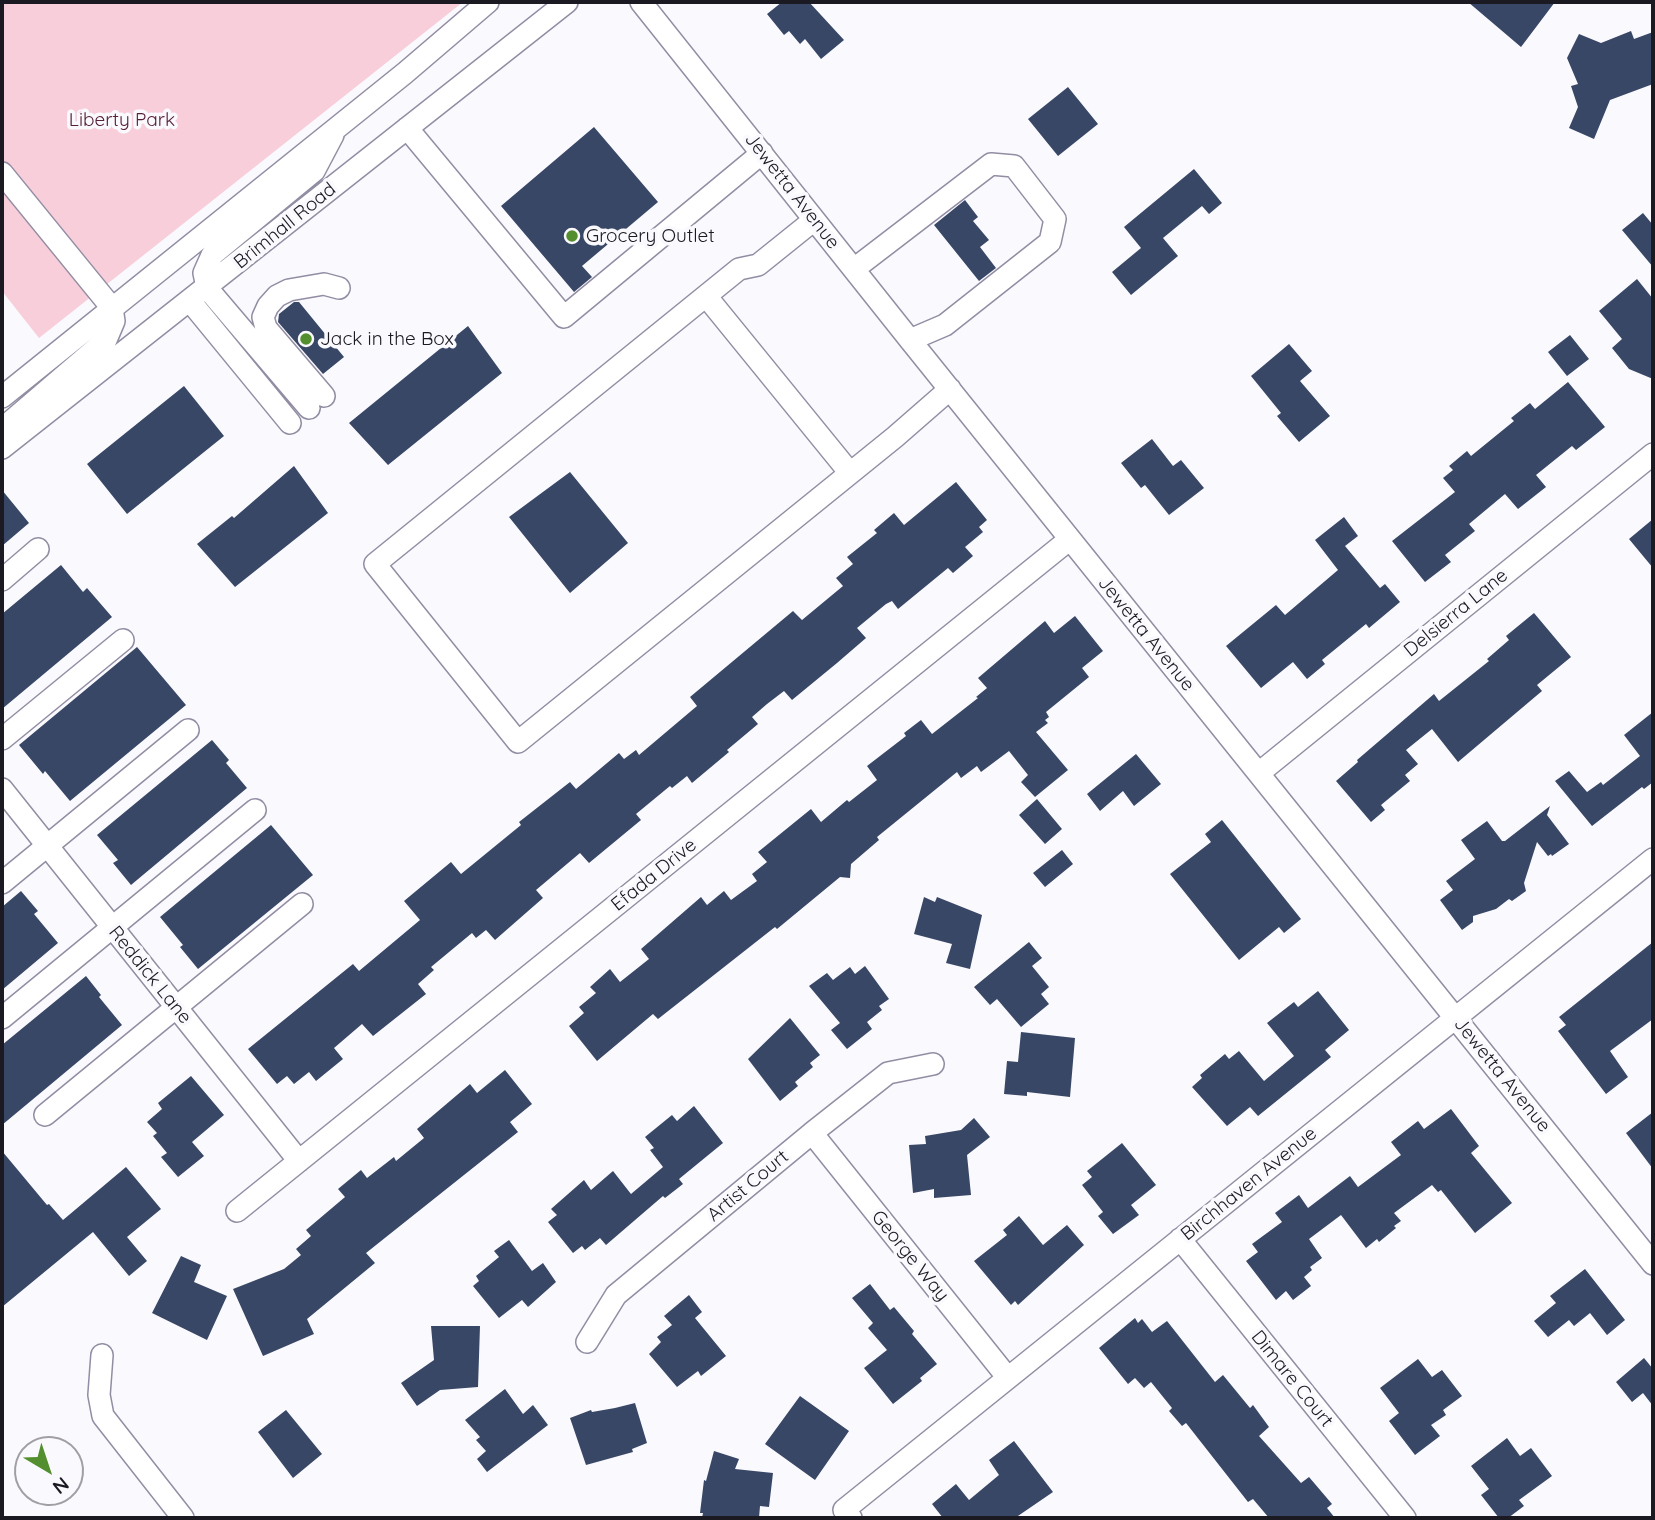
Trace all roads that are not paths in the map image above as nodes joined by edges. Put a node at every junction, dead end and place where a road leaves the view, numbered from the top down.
1 (488, 2) edge
2 (567, 2) edge
3 (641, 2) edge
4 (337, 127) junction
5 (407, 128) junction
6 (762, 153) junction
7 (2, 173) edge
8 (814, 220) junction
9 (854, 269) junction
10 (207, 288) junction
11 (339, 288) dead end
12 (706, 296) junction
13 (190, 301) junction
14 (112, 308) junction
15 (910, 340) junction
16 (950, 389) junction
17 (2, 397) edge
18 (290, 423) dead end
19 (2, 438) edge
20 (2, 448) edge
21 (1653, 454) edge
22 (850, 473) junction
23 (1070, 539) junction
24 (38, 550) dead end
25 (2, 580) edge
26 (123, 640) dead end
27 (188, 730) dead end
28 (2, 738) edge
29 (1258, 773) junction
30 (2, 789) edge
31 (255, 810) dead end
32 (47, 846) junction
33 (1653, 859) edge
34 (2, 883) edge
35 (302, 904) dead end
36 (112, 928) junction
37 (177, 1009) junction
38 (2, 1018) edge
39 (1455, 1018) junction
40 (933, 1064) dead end
41 (45, 1115) dead end
42 (812, 1133) junction
43 (299, 1161) junction
44 (237, 1211) dead end
45 (1180, 1239) junction
46 (1653, 1264) edge
47 (587, 1342) dead end
48 (102, 1355) dead end
49 (1008, 1378) junction
50 (848, 1514) edge
51 (183, 1518) edge
52 (1405, 1518) edge

1 - 4 street
2 - 5 street, Brimhall Road
3 - 6 street, Jewetta Avenue
4 - 10 street
4 - 14 street
5 - 6 street
5 - 10 street, Brimhall Road
6 - 8 street, Jewetta Avenue
7 - 14 street
8 - 9 street, Jewetta Avenue
8 - 12 street
9 - 15 street, Jewetta Avenue
9 - 15 street
10 - 11 street
10 - 13 street, Brimhall Road
12 - 22 street
12 - 22 street
13 - 18 street
13 - 20 street, Brimhall Road
14 - 17 street
14 - 19 street
15 - 16 street, Jewetta Avenue
16 - 22 street
16 - 23 street, Jewetta Avenue
21 - 29 street, Delsierra Lane
23 - 29 street, Jewetta Avenue
23 - 43 street, Efada Drive
24 - 25 street
26 - 28 street
27 - 32 street
29 - 39 street, Jewetta Avenue
30 - 32 street, Reddick Lane
31 - 36 street
32 - 34 street
32 - 36 street, Reddick Lane
33 - 39 street, Birchhaven Avenue
35 - 37 street
36 - 37 street, Reddick Lane
36 - 38 street
37 - 41 street
37 - 43 street, Reddick Lane
39 - 45 street, Birchhaven Avenue
39 - 46 street, Jewetta Avenue
40 - 42 street, Artist Court
42 - 47 street, Artist Court
42 - 49 street, George Way
43 - 44 street, Efada Drive
45 - 49 street, Birchhaven Avenue
45 - 52 street, Dimare Court
48 - 51 street
49 - 50 street, Birchhaven Avenue

